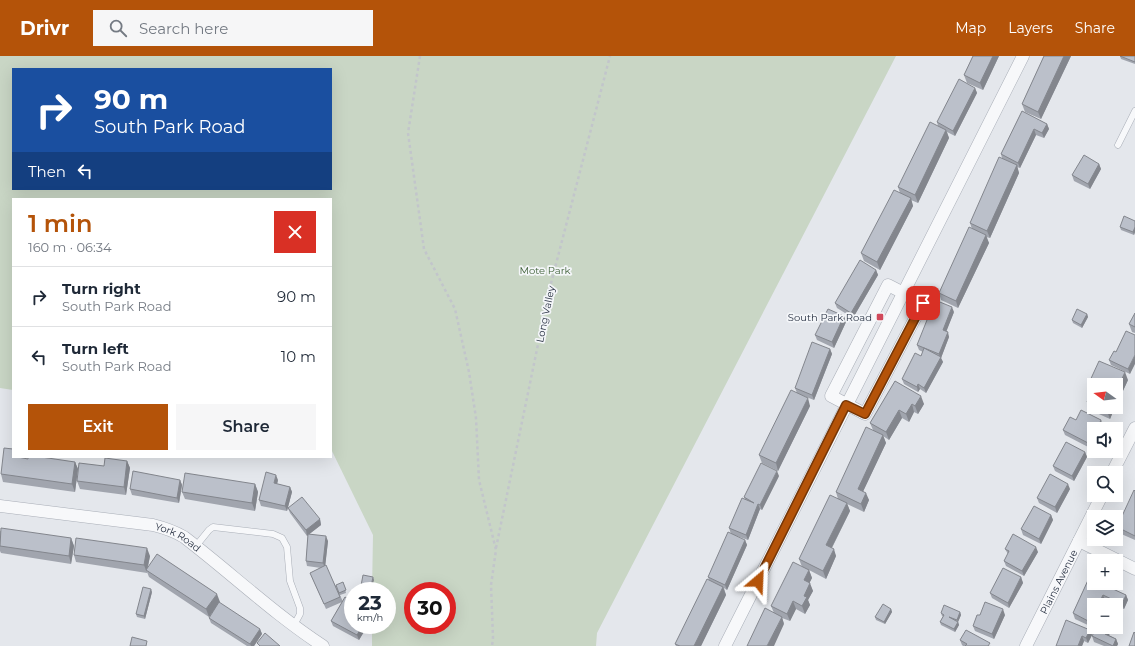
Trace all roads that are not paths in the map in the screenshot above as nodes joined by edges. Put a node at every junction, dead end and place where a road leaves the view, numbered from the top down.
1 (1023, 56) edge
2 (1135, 111) edge
3 (1118, 145) dead end
4 (903, 293) junction
5 (846, 405) junction
6 (1135, 428) edge
7 (1116, 466) edge
8 (1098, 502) edge
9 (0, 506) edge
10 (1079, 541) junction
11 (196, 546) junction
12 (1135, 569) edge
13 (294, 625) junction
14 (323, 646) edge
15 (725, 646) edge
16 (1026, 646) edge

1 - 4 street
2 - 3 lane
4 - 5 street
4 - 5 street
4 - 5 street
5 - 15 street
6 - 7 street
8 - 10 street, Plains Avenue
9 - 11 street, York Road
10 - 12 street
10 - 16 street, Plains Avenue
11 - 13 street, York Road
11 - 13 lane
13 - 14 street, York Road

